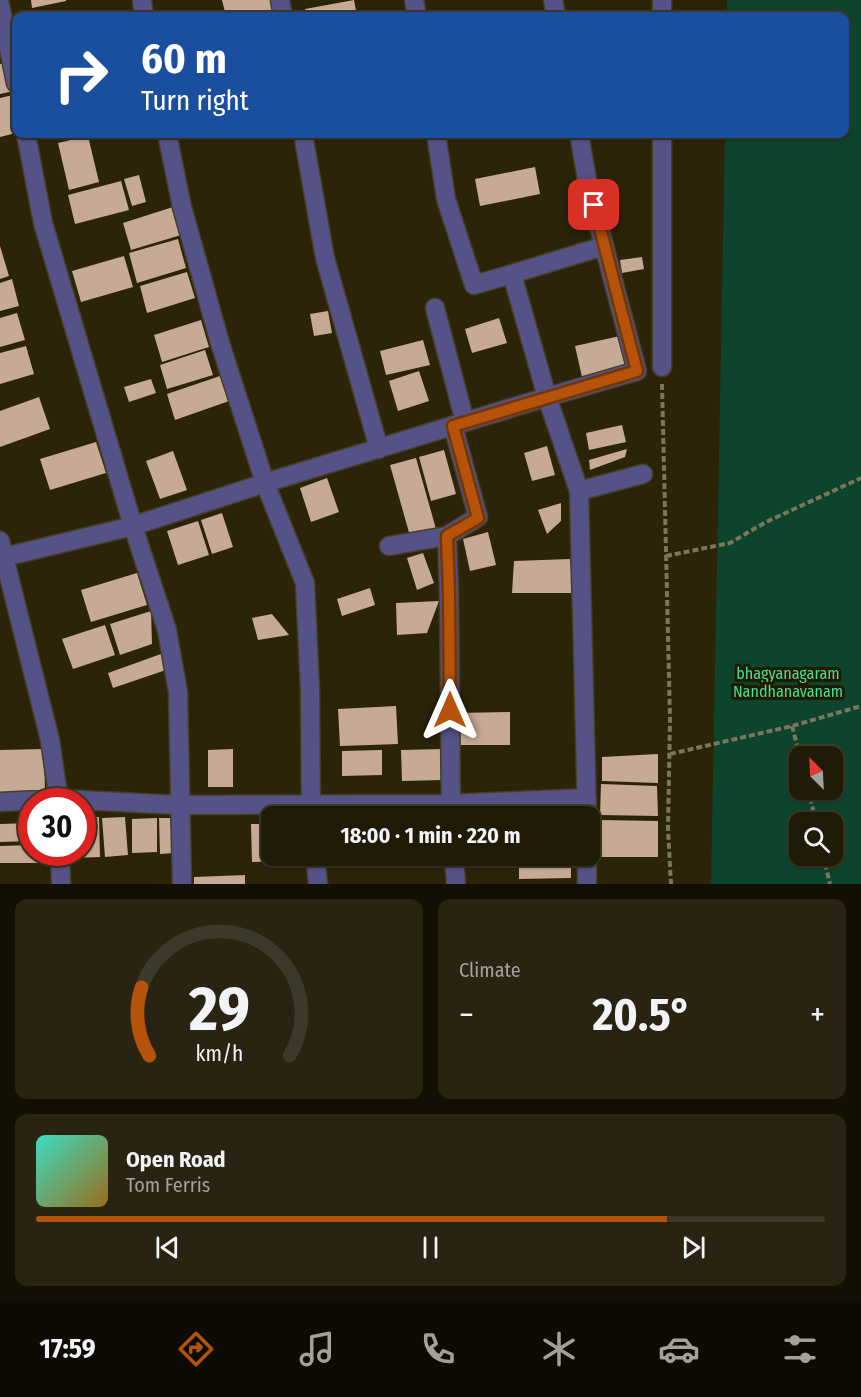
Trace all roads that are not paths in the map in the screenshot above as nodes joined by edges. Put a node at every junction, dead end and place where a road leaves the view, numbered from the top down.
1 (0, 5) edge
2 (12, 64) edge
3 (27, 138) edge
4 (168, 138) edge
5 (304, 138) edge
6 (437, 138) edge
7 (580, 138) edge
8 (662, 138) edge
9 (604, 246) junction
10 (512, 274) junction
11 (435, 308) dead end
12 (662, 367) road end
13 (547, 397) junction
14 (459, 424) junction
15 (379, 448) junction
16 (643, 474) dead end
17 (265, 483) junction
18 (579, 491) junction
19 (133, 526) junction
20 (447, 536) junction
21 (389, 546) dead end
22 (1, 552) edge
23 (57, 788) edge
24 (18, 801) edge
25 (0, 802) edge
26 (96, 802) edge
27 (179, 805) junction
28 (310, 806) edge
29 (450, 806) edge
30 (587, 806) edge
31 (261, 808) edge
32 (60, 866) edge
33 (316, 866) edge
34 (455, 866) edge
35 (587, 866) edge
36 (61, 884) edge
37 (182, 884) edge
38 (318, 884) edge
39 (456, 884) edge
40 (587, 884) edge

1 - 2 street
3 - 19 street
4 - 17 street
5 - 15 street
6 - 10 street
7 - 9 street
8 - 12 street
9 - 10 street
9 - 13 street
10 - 13 street
11 - 14 street
13 - 14 street
13 - 18 street
14 - 15 street
14 - 20 street
15 - 17 street
16 - 18 street
17 - 19 street
17 - 28 street
18 - 30 street
19 - 22 street
19 - 27 street
20 - 21 street
20 - 29 street
22 - 23 street
24 - 25 street
26 - 27 street
27 - 31 street
27 - 37 street
32 - 36 street
33 - 38 street
34 - 39 street
35 - 40 street

